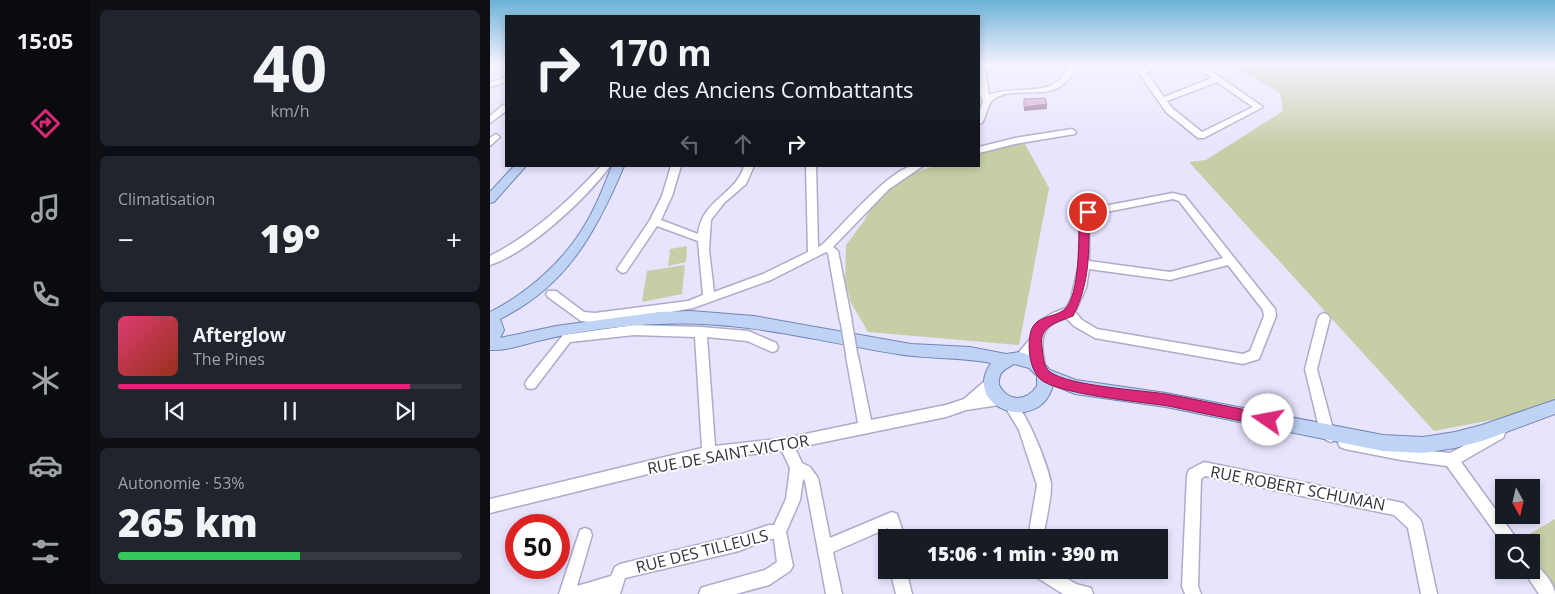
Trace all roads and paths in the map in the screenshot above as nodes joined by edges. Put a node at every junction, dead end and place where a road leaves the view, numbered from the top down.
1 (984, 92) edge
2 (1012, 92) edge
3 (1156, 92) edge
4 (1184, 92) edge
5 (1236, 92) edge
6 (1162, 100) junction
7 (987, 101) junction
8 (505, 108) edge
9 (490, 120) edge
10 (980, 120) edge
11 (1072, 132) dead end
12 (980, 150) edge
13 (520, 167) edge
14 (605, 167) edge
15 (618, 167) edge
16 (676, 167) edge
17 (749, 167) edge
18 (812, 167) edge
19 (917, 167) edge
20 (490, 199) edge
21 (656, 222) junction
22 (705, 240) junction
23 (826, 248) junction
24 (813, 255) junction
25 (1231, 260) junction
26 (490, 261) edge
27 (1084, 264) junction
28 (622, 269) dead end
29 (552, 294) dead end
30 (709, 296) junction
31 (1069, 312) junction
32 (1324, 318) dead end
33 (492, 331) edge
34 (700, 332) junction
35 (1035, 342) junction
36 (772, 346) dead end
37 (975, 354) junction
38 (1020, 358) junction
39 (1005, 360) junction
40 (1042, 371) junction
41 (991, 379) junction
42 (531, 384) dead end
43 (1075, 387) junction
44 (1036, 398) junction
45 (1005, 402) junction
46 (966, 404) junction
47 (1555, 407) edge
48 (1501, 426) junction
49 (1025, 427) junction
50 (866, 428) junction
51 (1327, 432) junction
52 (786, 444) junction
53 (709, 453) junction
54 (1451, 460) junction
55 (797, 468) junction
56 (490, 506) edge
57 (895, 529) edge
58 (1037, 529) edge
59 (778, 532) junction
60 (1505, 534) edge
61 (585, 535) dead end
62 (825, 548) junction
63 (899, 579) edge
64 (1053, 579) edge
65 (1538, 579) edge
66 (614, 588) edge
67 (567, 594) edge
68 (578, 594) edge
69 (707, 594) edge
70 (834, 594) edge
71 (904, 594) edge
72 (1085, 594) edge
73 (1193, 594) edge
74 (1429, 594) edge
75 (1549, 594) edge

1 - 7 street
2 - 7 street
3 - 6 street
4 - 6 street
5 - 6 street
7 - 10 street
8 - 9 street
11 - 12 street
13 - 20 main road
14 - 26 street
15 - 33 main road
16 - 21 street
17 - 22 street
18 - 24 street
19 - 23 street
21 - 22 street
21 - 28 street
22 - 30 street
23 - 24 street
23 - 50 street, bridge
24 - 30 street
25 - 27 street
25 - 27 street
25 - 31 street
27 - 31 street
29 - 30 street
31 - 35 street
32 - 51 street
33 - 37 main road
34 - 36 street
34 - 42 street
34 - 53 street
35 - 38 street
35 - 40 street
37 - 39 main road
37 - 41 main road
38 - 39 main road
38 - 40 main road
39 - 41 main road
40 - 43 main road
40 - 44 main road
41 - 45 main road
41 - 46 street, RUE DE SAINT-VICTOR
43 - 44 main road
43 - 51 main road
44 - 45 main road
44 - 49 street
45 - 46 street, RUE DE SAINT-VICTOR
45 - 49 street
46 - 50 street, RUE DE SAINT-VICTOR
47 - 48 main road
48 - 51 main road
48 - 54 street
49 - 58 street
50 - 52 street, RUE DE SAINT-VICTOR
51 - 54 street
52 - 53 street, RUE DE SAINT-VICTOR
52 - 55 street
53 - 56 street, RUE DE SAINT-VICTOR
54 - 60 street
55 - 59 street, RUE DES TILLEULS
55 - 62 street
57 - 62 street
59 - 66 street, RUE DES TILLEULS
59 - 69 street, RUE DES TILLEULS
61 - 67 street
62 - 70 street
63 - 71 street
64 - 72 street
65 - 75 street
66 - 68 street
73 - 74 street, RUE ROBERT SCHUMAN

